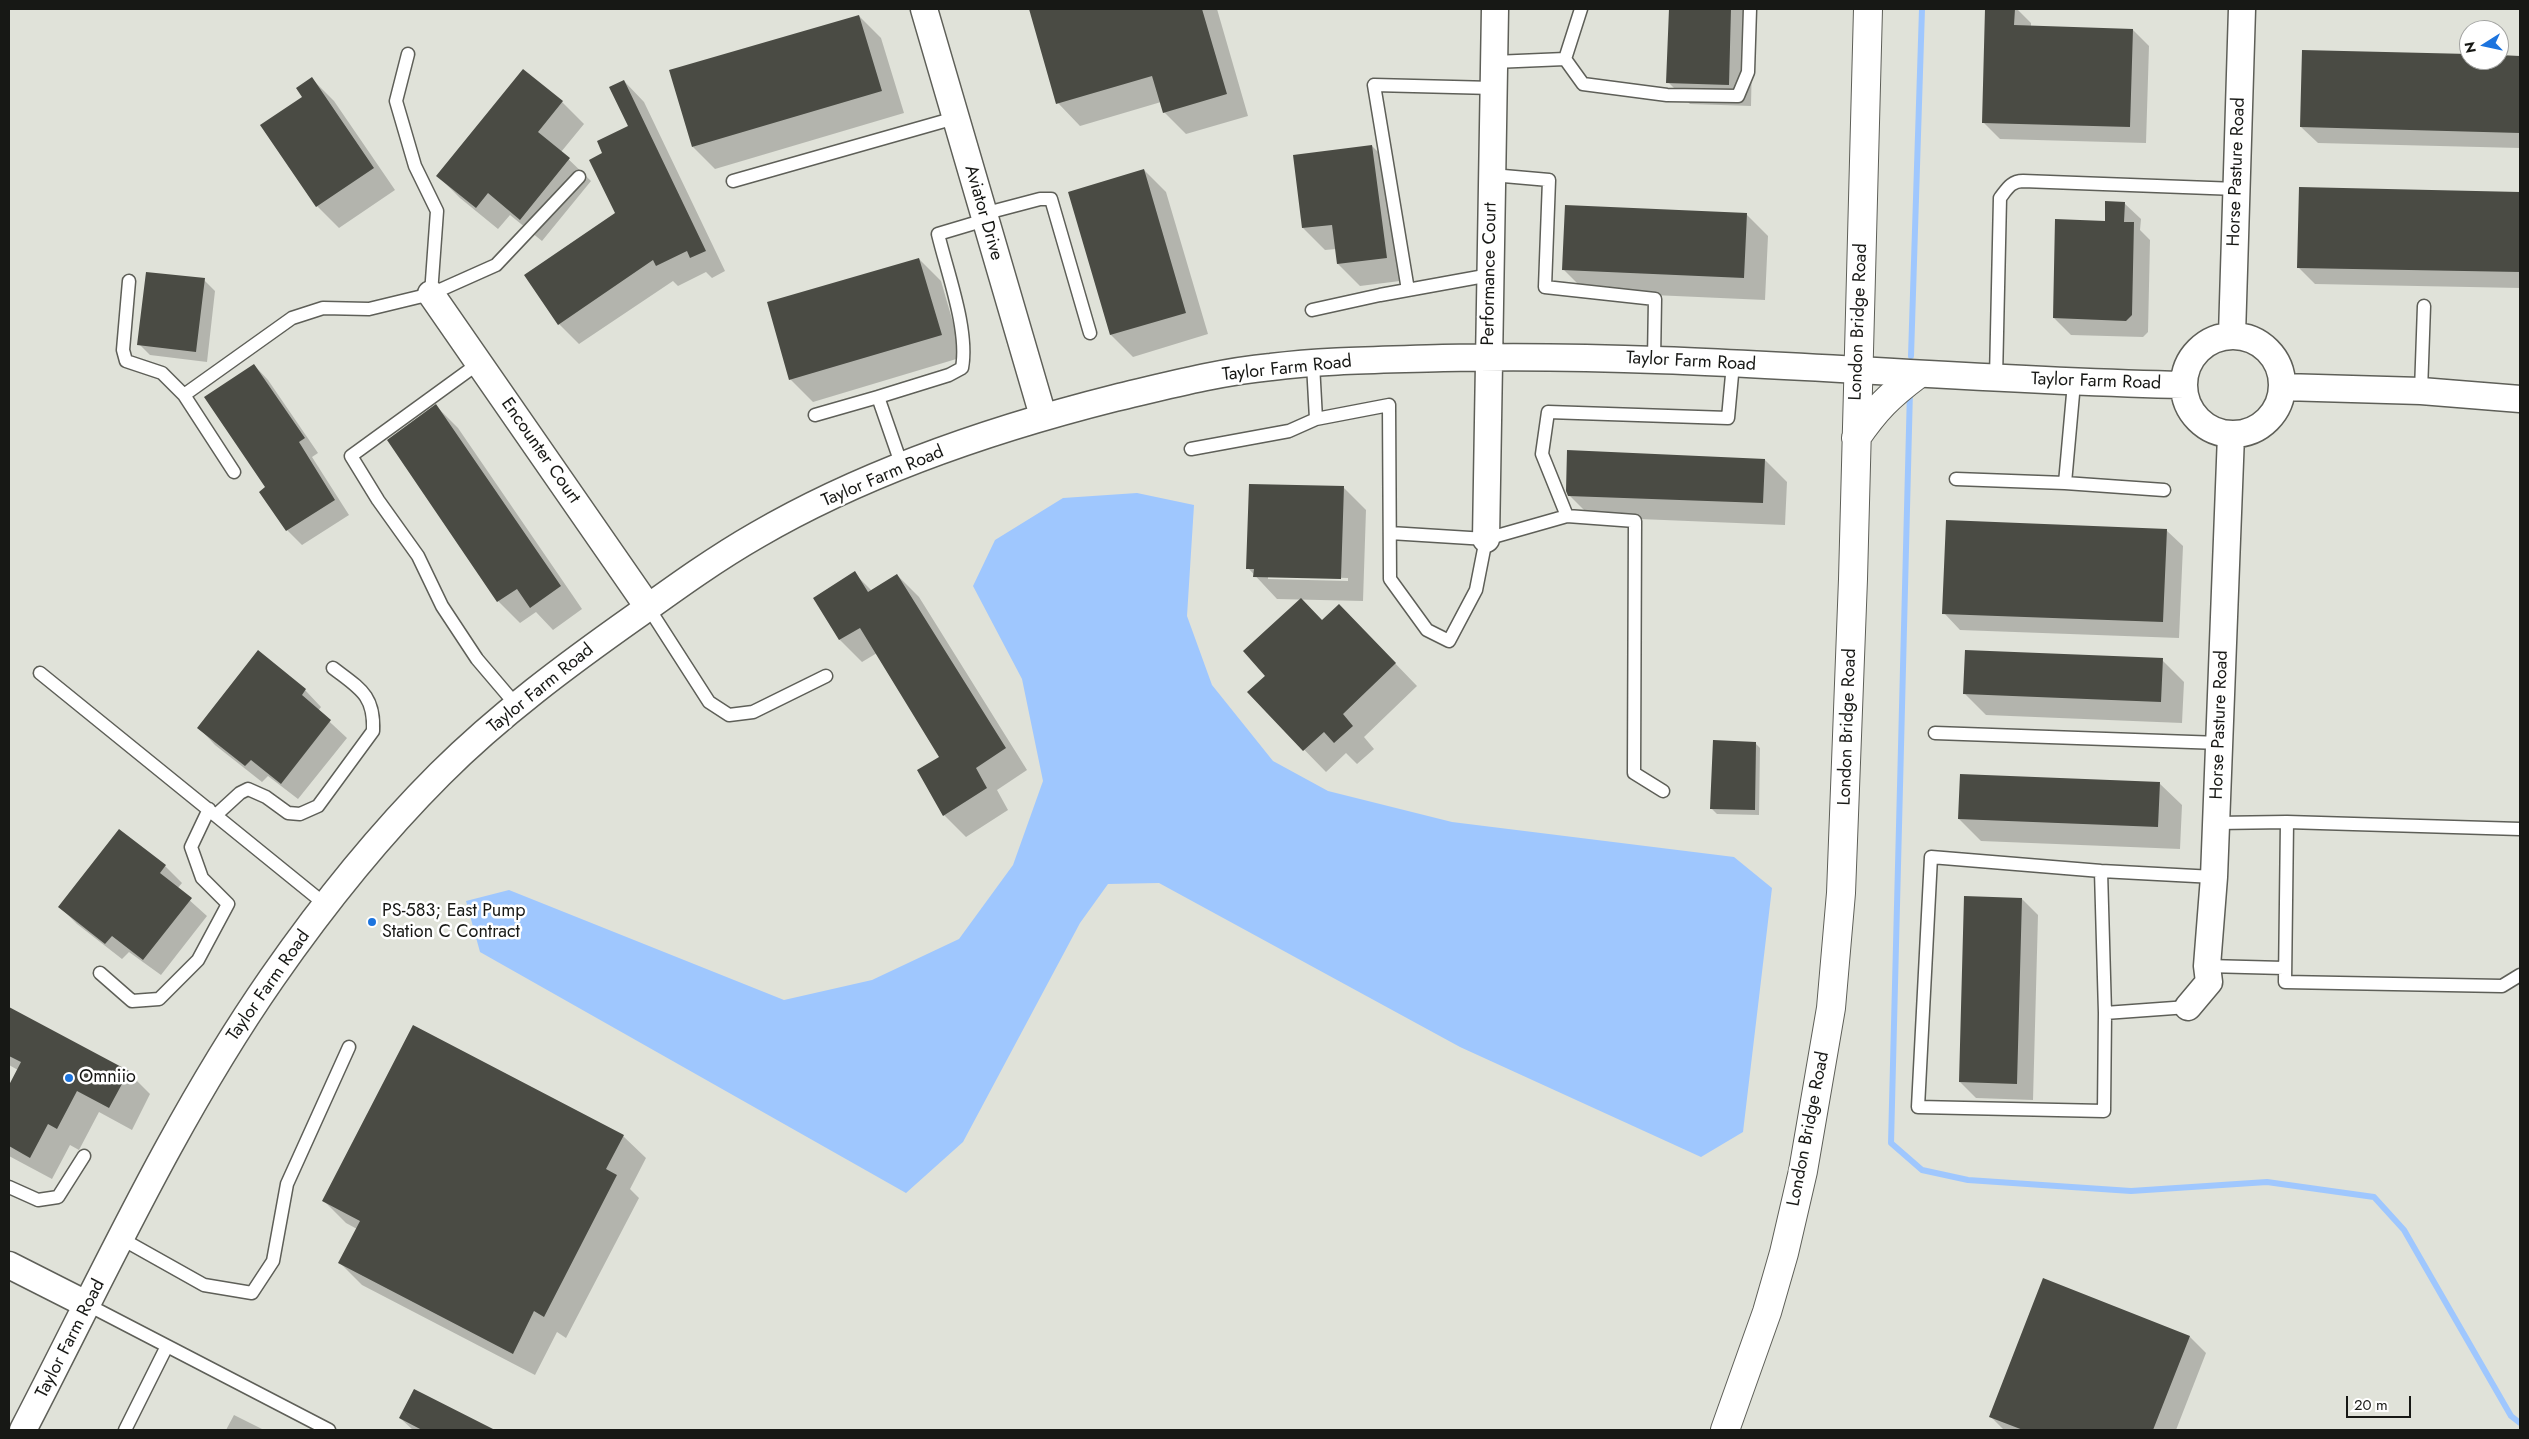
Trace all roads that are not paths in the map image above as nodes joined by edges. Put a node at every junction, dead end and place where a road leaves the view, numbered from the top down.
1 (924, 9) edge
2 (1495, 9) edge
3 (1581, 9) edge
4 (1750, 9) edge
5 (1868, 9) edge
6 (2242, 9) edge
7 (408, 54) dead end
8 (1565, 59) junction
9 (1494, 62) junction
10 (1493, 88) junction
11 (955, 118) junction
12 (1492, 175) junction
13 (579, 177) dead end
14 (733, 182) dead end
15 (2237, 190) junction
16 (984, 217) junction
17 (1490, 276) junction
18 (129, 282) dead end
19 (1408, 290) junction
20 (431, 294) junction
21 (2424, 306) dead end
22 (1312, 310) dead end
23 (1090, 333) dead end
24 (2232, 335) junction
25 (1489, 357) junction
26 (1654, 360) junction
27 (479, 363) junction
28 (1313, 364) junction
29 (1733, 364) junction
30 (1857, 371) junction
31 (1918, 375) junction
32 (1996, 378) junction
33 (2074, 382) junction
34 (2184, 385) junction
35 (2283, 387) junction
36 (2421, 391) junction
37 (184, 395) junction
38 (878, 397) junction
39 (2520, 399) edge
40 (814, 415) dead end
41 (1043, 416) junction
42 (1316, 419) junction
43 (2231, 435) junction
44 (1856, 438) junction
45 (1191, 449) dead end
46 (902, 466) junction
47 (234, 472) dead end
48 (1956, 479) dead end
49 (2065, 482) junction
50 (2164, 490) dead end
51 (1567, 516) junction
52 (1390, 533) junction
53 (1486, 539) junction
54 (648, 607) junction
55 (333, 668) dead end
56 (40, 673) dead end
57 (826, 676) dead end
58 (517, 706) junction
59 (1935, 734) dead end
60 (2220, 743) junction
61 (1663, 791) dead end
62 (212, 812) junction
63 (2287, 822) junction
64 (2216, 823) junction
65 (2520, 829) edge
66 (2101, 871) junction
67 (2214, 877) junction
68 (326, 905) junction
69 (2207, 966) junction
70 (2284, 968) junction
71 (100, 973) dead end
72 (2520, 975) edge
73 (2188, 1007) joint
74 (2105, 1013) junction
75 (349, 1047) dead end
76 (84, 1156) dead end
77 (9, 1187) edge
78 (122, 1239) junction
79 (9, 1265) edge
80 (88, 1305) junction
81 (167, 1346) junction
82 (23, 1430) edge
83 (125, 1430) edge
84 (328, 1430) edge
85 (1725, 1430) edge

1 - 11 street, Aviator Drive
2 - 9 street, Performance Court
3 - 8 lane
4 - 8 lane
5 - 30 street, London Bridge Road
6 - 15 street, Horse Pasture Road
7 - 20 lane
8 - 9 lane
9 - 10 street, Performance Court
10 - 12 street, Performance Court
10 - 19 lane
11 - 14 lane
11 - 16 street, Aviator Drive
12 - 17 street, Performance Court
12 - 26 lane
13 - 20 lane
15 - 24 street, Horse Pasture Road
15 - 32 lane
16 - 23 lane
16 - 38 lane
16 - 41 street, Aviator Drive
17 - 19 lane
17 - 25 street, Performance Court
18 - 37 lane
19 - 22 lane
20 - 27 street, Encounter Court
20 - 37 lane
21 - 36 lane
24 - 34 street, Taylor Farm Road
24 - 35 street
25 - 26 street, Taylor Farm Road
25 - 28 street, Taylor Farm Road
25 - 53 street, Performance Court
26 - 29 street, Taylor Farm Road
27 - 54 street, Encounter Court
27 - 58 lane
28 - 41 street, Taylor Farm Road
28 - 42 lane
29 - 30 street, Taylor Farm Road
29 - 51 lane
30 - 31 street, Taylor Farm Road
30 - 44 street, London Bridge Road
31 - 32 street, Taylor Farm Road
31 - 44 street
32 - 33 street, Taylor Farm Road
33 - 34 street, Taylor Farm Road
33 - 49 lane
34 - 43 street, Taylor Farm Road
35 - 36 street
35 - 43 street
36 - 39 street
37 - 47 lane
38 - 40 lane
38 - 46 lane
41 - 46 street, Taylor Farm Road
42 - 45 lane
42 - 52 lane
43 - 60 street, Horse Pasture Road
44 - 85 street, London Bridge Road
46 - 54 street, Taylor Farm Road
48 - 49 lane
49 - 50 lane
51 - 53 lane
51 - 61 lane
52 - 53 lane
52 - 53 lane
54 - 57 lane
54 - 58 street, Taylor Farm Road
55 - 62 lane
56 - 62 lane
58 - 68 street, Taylor Farm Road
59 - 60 lane
60 - 64 street, Horse Pasture Road
62 - 68 lane
62 - 71 lane
63 - 64 lane
63 - 65 lane
63 - 70 lane
64 - 67 street, Horse Pasture Road
66 - 67 lane
66 - 74 lane
66 - 74 lane
67 - 69 street, Horse Pasture Road
68 - 78 street, Taylor Farm Road
69 - 70 lane
69 - 73 street, Horse Pasture Road
70 - 72 lane
73 - 74 lane
75 - 78 lane
76 - 77 lane
78 - 80 street, Taylor Farm Road
79 - 80 street
80 - 81 lane
80 - 82 street, Taylor Farm Road
81 - 83 lane
81 - 84 lane

